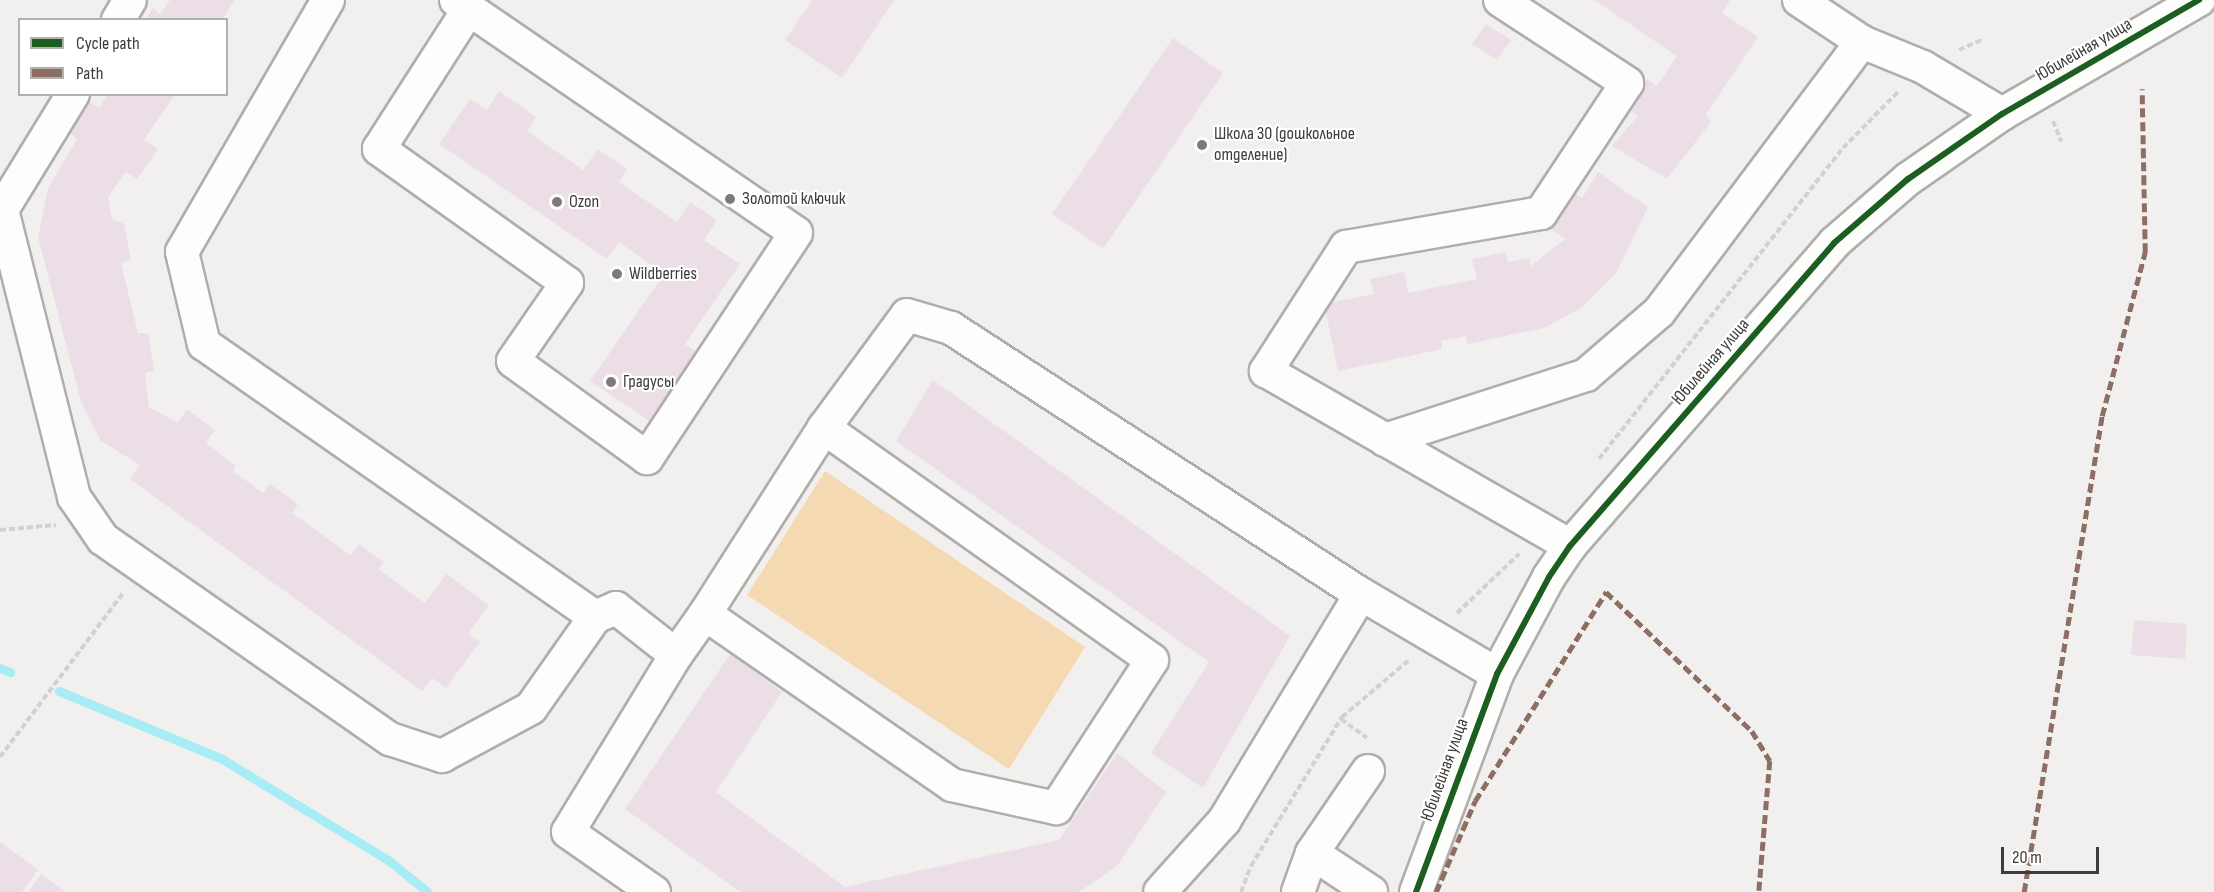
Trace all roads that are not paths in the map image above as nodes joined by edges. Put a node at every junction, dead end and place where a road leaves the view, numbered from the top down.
1 (130, 0) edge
2 (328, 0) edge
3 (1500, 0) edge
4 (1799, 0) edge
5 (2199, 0) edge
6 (463, 4) edge
7 (119, 18) edge
8 (1862, 42) junction
9 (72, 96) edge
10 (2002, 114) junction
11 (824, 428) junction
12 (1385, 440) junction
13 (1570, 546) junction
14 (1361, 594) junction
15 (705, 614) junction
16 (595, 617) junction
17 (676, 655) junction
18 (1497, 674) junction
19 (1368, 771) dead end
20 (1312, 853) junction
21 (654, 892) edge
22 (1161, 892) edge
23 (1298, 892) edge
24 (1371, 892) edge
25 (1416, 892) edge

1 - 7 street
2 - 16 street
3 - 12 street
4 - 8 street
5 - 10 street, Юбилейная улица
6 - 6 street
8 - 10 street
8 - 12 street
9 - 16 street
10 - 13 street, Юбилейная улица
11 - 14 street
11 - 15 street
11 - 15 street
12 - 13 street
13 - 18 street, Юбилейная улица
14 - 18 street
14 - 22 street
15 - 17 street
16 - 17 street
17 - 21 street
18 - 25 street, Юбилейная улица
19 - 20 street
20 - 23 street
20 - 24 street

